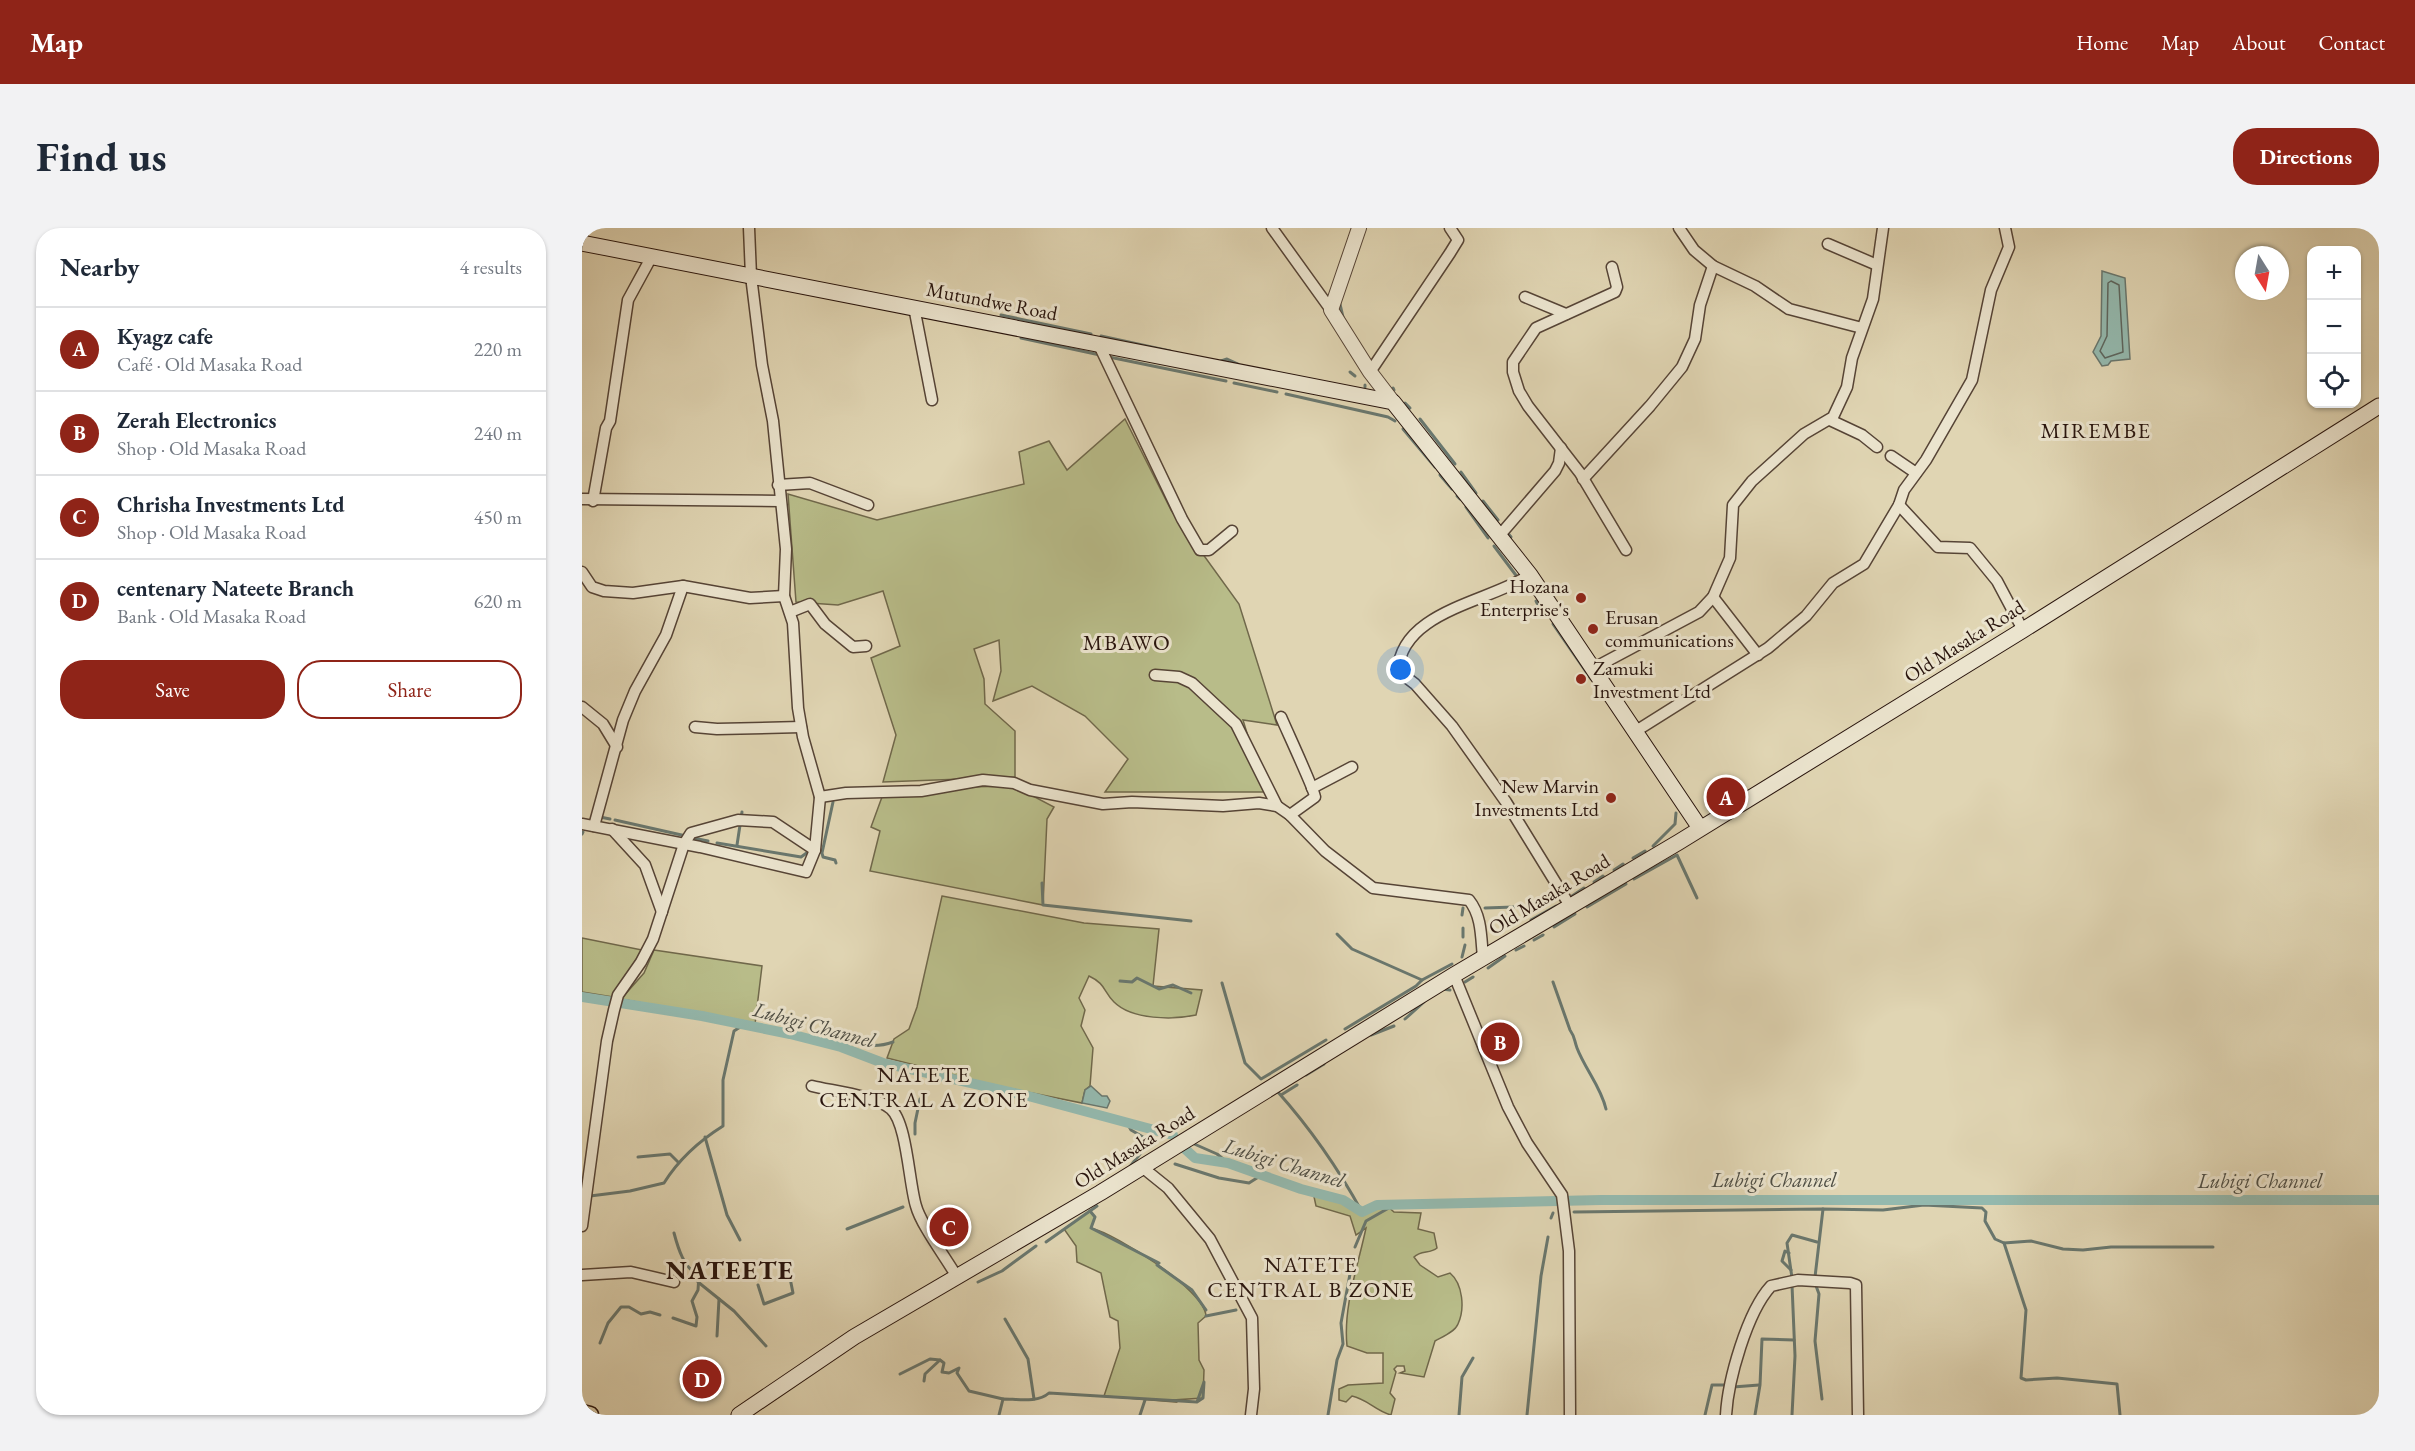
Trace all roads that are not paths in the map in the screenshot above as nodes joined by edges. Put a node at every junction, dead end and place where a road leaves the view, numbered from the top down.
1 (583, 228) edge
2 (749, 228) edge
3 (1272, 228) edge
4 (1359, 228) edge
5 (1450, 228) edge
6 (1679, 228) edge
7 (1883, 228) edge
8 (2005, 228) edge
9 (582, 242) edge
10 (1828, 244) dead end
11 (652, 256) junction
12 (1877, 265) junction
13 (1713, 266) junction
14 (1612, 267) dead end
15 (751, 276) junction
16 (1525, 297) dead end
17 (914, 307) junction
18 (1331, 310) junction
19 (1566, 314) junction
20 (1862, 328) junction
21 (1098, 343) junction
22 (1370, 372) junction
23 (932, 400) dead end
24 (1393, 402) junction
25 (2379, 405) edge
26 (1830, 420) junction
27 (1877, 447) dead end
28 (1561, 448) junction
29 (1891, 456) dead end
30 (1916, 473) junction
31 (1583, 479) junction
32 (778, 486) junction
33 (588, 500) edge
34 (780, 501) junction
35 (868, 505) dead end
36 (1899, 505) junction
37 (1232, 531) dead end
38 (1500, 536) junction
39 (1626, 550) dead end
40 (1530, 575) junction
41 (583, 576) edge
42 (683, 586) junction
43 (784, 596) junction
44 (1713, 597) junction
45 (790, 612) junction
46 (2023, 630) junction
47 (866, 646) dead end
48 (1758, 655) junction
49 (1594, 668) junction
50 (1155, 675) dead end
51 (582, 706) edge
52 (1281, 717) dead end
53 (695, 727) dead end
54 (801, 727) junction
55 (1636, 731) junction
56 (617, 747) junction
57 (1352, 767) dead end
58 (1312, 788) junction
59 (820, 797) junction
60 (1277, 806) junction
61 (1290, 815) junction
62 (582, 824) edge
63 (594, 826) junction
64 (1700, 828) junction
65 (612, 829) junction
66 (684, 844) junction
67 (815, 850) junction
68 (1570, 906) junction
69 (662, 912) junction
70 (1483, 958) junction
71 (1454, 975) junction
72 (812, 1086) dead end
73 (1142, 1167) junction
74 (582, 1226) edge
75 (582, 1275) edge
76 (957, 1277) junction
77 (674, 1282) dead end
78 (582, 1413) edge
79 (590, 1415) edge
80 (739, 1415) edge
81 (1251, 1415) edge
82 (1570, 1415) edge
83 (1726, 1415) edge
84 (1858, 1415) edge

1 - 9 street
2 - 15 street
3 - 18 street
4 - 18 street
5 - 22 street
6 - 13 street
7 - 12 street
8 - 30 street
9 - 11 main road, Mutundwe Road
10 - 12 street
11 - 15 main road, Mutundwe Road
11 - 33 street
12 - 20 street
13 - 20 street
13 - 31 street
14 - 19 street
15 - 17 main road, Mutundwe Road
15 - 32 street
16 - 19 street
17 - 21 main road, Mutundwe Road
17 - 23 street
18 - 22 street
19 - 28 street
20 - 26 street
21 - 24 main road, Mutundwe Road
21 - 37 street
22 - 24 street
24 - 38 main road
25 - 46 main road, Old Masaka Road
26 - 27 street
26 - 44 street
28 - 31 street
28 - 38 street
29 - 30 street
30 - 36 street
31 - 39 street
32 - 34 street
32 - 35 street
33 - 34 street
34 - 43 street
36 - 46 street
36 - 48 street
38 - 40 main road
40 - 49 main road
40 - 68 street
41 - 42 street
42 - 43 street
42 - 56 street
43 - 45 street
44 - 48 street
44 - 49 street
45 - 47 street
45 - 54 street
46 - 64 main road, Old Masaka Road
48 - 55 street
49 - 55 main road
50 - 60 street
51 - 56 street
52 - 58 street
53 - 54 street
54 - 59 street
55 - 64 main road
56 - 63 street
57 - 58 street
58 - 61 street
59 - 60 street
59 - 67 street
60 - 61 street
61 - 70 street
62 - 63 street
63 - 65 street
64 - 68 main road, Old Masaka Road
65 - 66 street
65 - 69 street
66 - 67 street
66 - 67 street
66 - 69 street
68 - 70 main road, Old Masaka Road
69 - 74 street
70 - 71 main road, Old Masaka Road
71 - 73 main road, Old Masaka Road
71 - 82 street
72 - 76 street
73 - 76 main road, Old Masaka Road
73 - 81 street
75 - 77 street
76 - 80 main road, Old Masaka Road
78 - 79 main road
83 - 84 street

